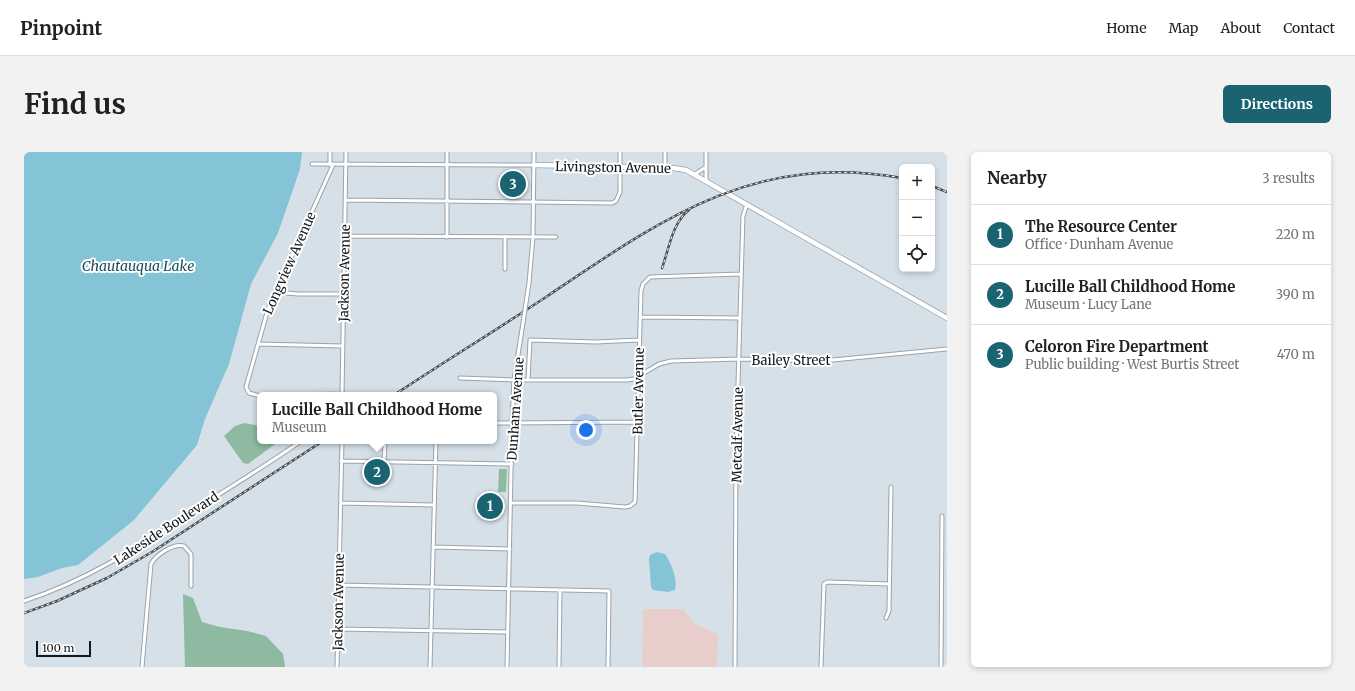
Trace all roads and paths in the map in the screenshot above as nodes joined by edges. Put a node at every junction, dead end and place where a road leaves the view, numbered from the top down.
1 (330, 152) edge
2 (346, 152) edge
3 (447, 152) edge
4 (534, 152) edge
5 (620, 152) edge
6 (665, 152) edge
7 (706, 152) edge
8 (312, 164) dead end
9 (346, 164) junction
10 (447, 164) junction
11 (332, 165) junction
12 (534, 165) junction
13 (620, 166) junction
14 (665, 167) junction
15 (706, 167) junction
16 (695, 174) junction
17 (706, 180) junction
18 (345, 200) junction
19 (447, 201) junction
20 (533, 202) junction
21 (747, 204) junction
22 (344, 236) junction
23 (446, 237) junction
24 (505, 237) junction
25 (533, 237) junction
26 (556, 237) dead end
27 (505, 269) dead end
28 (741, 274) junction
29 (275, 292) junction
30 (343, 294) junction
31 (640, 317) junction
32 (740, 318) junction
33 (947, 318) edge
34 (639, 340) junction
35 (258, 344) junction
36 (343, 346) junction
37 (947, 349) edge
38 (739, 359) junction
39 (638, 376) junction
40 (460, 378) dead end
41 (514, 380) junction
42 (528, 380) junction
43 (342, 392) edge
44 (257, 395) edge
45 (637, 422) junction
46 (497, 423) edge
47 (512, 423) junction
48 (296, 444) edge
49 (342, 444) edge
50 (385, 444) edge
51 (436, 444) edge
52 (341, 461) junction
53 (384, 462) junction
54 (436, 463) junction
55 (512, 464) junction
56 (891, 487) dead end
57 (340, 503) junction
58 (511, 503) junction
59 (434, 505) junction
60 (942, 516) dead end
61 (942, 538) junction
62 (947, 538) edge
63 (434, 547) junction
64 (510, 549) junction
65 (889, 584) junction
66 (338, 585) junction
67 (191, 586) dead end
68 (432, 588) junction
69 (508, 589) junction
70 (560, 591) junction
71 (24, 601) edge
72 (886, 618) dead end
73 (338, 629) junction
74 (431, 631) junction
75 (508, 632) junction
76 (142, 667) edge
77 (337, 667) edge
78 (430, 667) edge
79 (507, 667) edge
80 (559, 667) edge
81 (608, 667) edge
82 (735, 667) edge
83 (821, 667) edge
84 (941, 667) edge

1 - 11 street
2 - 9 street, Jackson Avenue
3 - 10 street
4 - 12 street, Dunham Avenue
5 - 13 street
6 - 14 street
7 - 15 street
8 - 11 street, Livingston Avenue
9 - 10 street, Livingston Avenue
9 - 11 street, Livingston Avenue
9 - 18 street, Jackson Avenue
10 - 12 street, Livingston Avenue
10 - 19 street
11 - 29 street, Longview Avenue
12 - 13 street, Livingston Avenue
12 - 20 street, Dunham Avenue
13 - 14 street, Livingston Avenue
13 - 20 street
14 - 16 street, Livingston Avenue
15 - 16 street
15 - 17 street
16 - 17 street, Livingston Avenue
17 - 21 street, Livingston Avenue
18 - 19 street
18 - 22 street, Jackson Avenue
19 - 20 street
19 - 23 street
20 - 25 street, Dunham Avenue
21 - 28 street, Metcalf Avenue
21 - 33 street, Livingston Avenue
22 - 23 street
22 - 30 street, Jackson Avenue
23 - 24 street
24 - 25 street
24 - 27 street
25 - 26 street
25 - 41 street, Dunham Avenue, bridge
28 - 31 street, Butler Avenue
28 - 32 street, Metcalf Avenue
29 - 30 street
29 - 35 street, Longview Avenue
30 - 36 street, Jackson Avenue
31 - 32 street
31 - 34 street, Butler Avenue
32 - 38 street, Metcalf Avenue
34 - 39 street, Butler Avenue
34 - 42 street
35 - 36 street
35 - 44 street, Longview Avenue
36 - 43 street, Jackson Avenue
37 - 38 street, Bailey Street
38 - 39 street, Bailey Street
38 - 82 street, Metcalf Avenue
39 - 42 street, Bailey Street
39 - 45 street, Butler Avenue
40 - 41 street, Bailey Street
41 - 42 street, Bailey Street
41 - 47 street, Dunham Avenue
45 - 47 street
45 - 58 street, Butler Avenue
46 - 47 street
47 - 55 street, Dunham Avenue
48 - 71 street, Lakeside Boulevard
49 - 52 street, Jackson Avenue
50 - 53 street
51 - 54 street
52 - 53 street
52 - 57 street, Jackson Avenue
53 - 54 street
54 - 55 street
54 - 59 street
55 - 58 street, Dunham Avenue
56 - 65 street
57 - 59 street
57 - 66 street, Jackson Avenue
58 - 64 street, Dunham Avenue
59 - 63 street
60 - 61 street
61 - 62 street
61 - 84 street
63 - 64 street
63 - 68 street
64 - 69 street, Dunham Avenue
65 - 72 street
65 - 83 street
66 - 68 street
66 - 73 street, Jackson Avenue
67 - 76 street
68 - 69 street
68 - 74 street
69 - 70 street
69 - 75 street, Dunham Avenue
70 - 80 street
70 - 81 street
73 - 74 street
73 - 77 street, Jackson Avenue
74 - 75 street
74 - 78 street
75 - 79 street, Dunham Avenue

